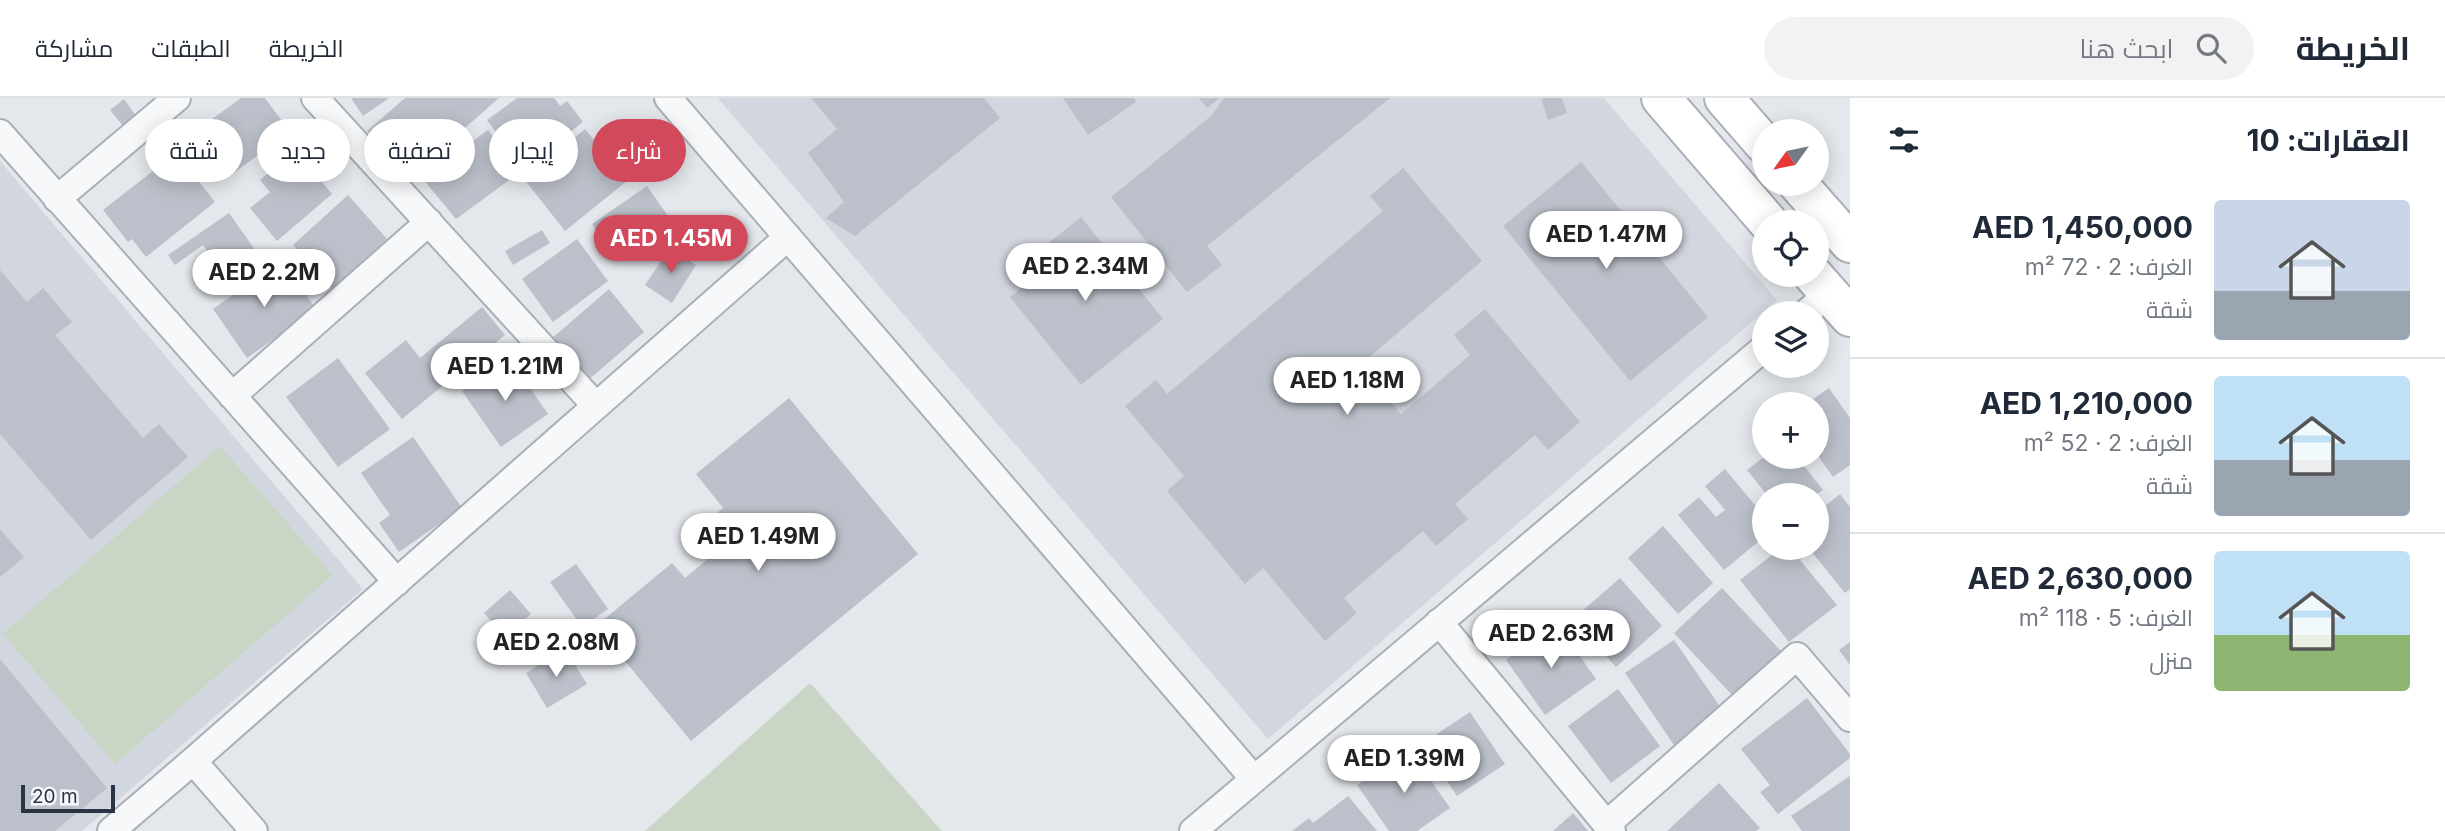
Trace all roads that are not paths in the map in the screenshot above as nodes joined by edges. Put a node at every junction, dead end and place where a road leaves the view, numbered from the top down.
1 (177, 98) edge
2 (315, 98) edge
3 (668, 98) edge
4 (1661, 98) edge
5 (1724, 98) edge
6 (1752, 130) edge
7 (0, 133) edge
8 (1809, 196) edge
9 (57, 199) junction
10 (1758, 210) edge
11 (429, 222) junction
12 (788, 237) junction
13 (1850, 243) edge
14 (1752, 358) edge
15 (232, 396) junction
16 (596, 406) junction
17 (397, 582) junction
18 (1439, 622) junction
19 (1850, 718) edge
20 (193, 761) junction
21 (1254, 779) junction
22 (1609, 828) edge
23 (111, 831) edge
24 (254, 831) edge
25 (1192, 831) edge

1 - 9 street
2 - 11 street
3 - 12 street
4 - 10 street
5 - 6 street
7 - 9 street
8 - 13 street
9 - 15 street
11 - 15 street
11 - 16 street
12 - 16 street
12 - 21 street
14 - 18 street
15 - 17 street
16 - 17 street
17 - 20 street
18 - 21 street
18 - 22 street
19 - 22 street
20 - 23 street
20 - 24 street
21 - 25 street

